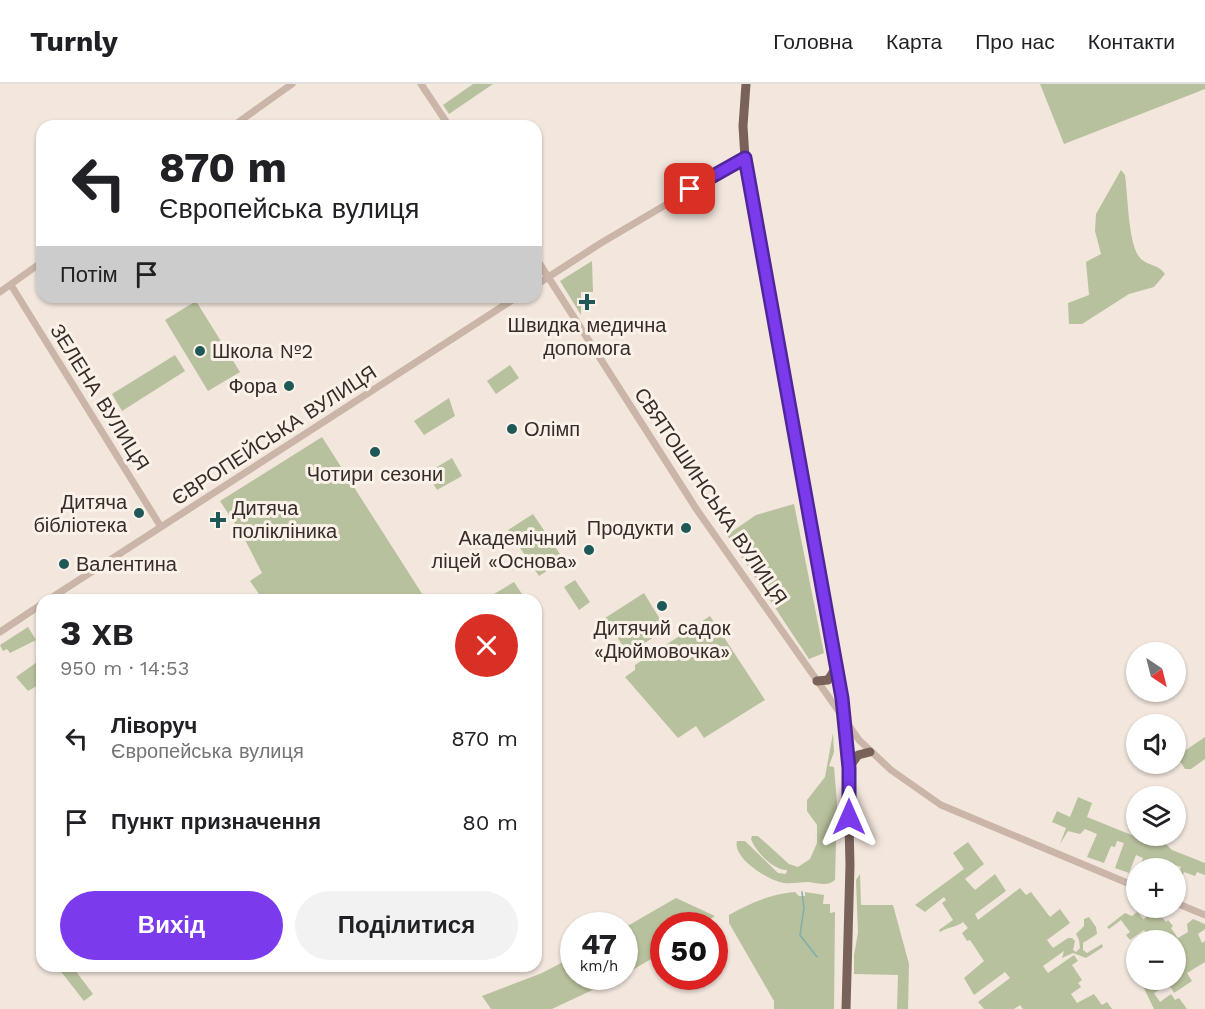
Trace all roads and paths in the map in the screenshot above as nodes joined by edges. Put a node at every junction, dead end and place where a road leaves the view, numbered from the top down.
1 (292, 84) edge
2 (421, 84) edge
3 (746, 84) edge
4 (241, 120) edge
5 (445, 120) edge
6 (745, 158) junction
7 (36, 266) edge
8 (542, 268) edge
9 (548, 277) junction
10 (542, 281) edge
11 (10, 285) junction
12 (0, 292) edge
13 (508, 303) edge
14 (161, 527) junction
15 (57, 594) edge
16 (36, 608) edge
17 (0, 632) edge
18 (836, 668) junction
19 (817, 681) junction
20 (844, 719) junction
21 (870, 752) junction
22 (849, 768) junction
23 (1126, 882) edge
24 (1186, 907) edge
25 (1205, 915) edge
26 (846, 1009) edge

1 - 4 street
2 - 5 street
3 - 6 main road
6 - 9 street
6 - 18 main road
7 - 11 street
8 - 9 street, СВЯТОШИНСЬКА ВУЛИЦЯ
9 - 10 street
9 - 19 street, СВЯТОШИНСЬКА ВУЛИЦЯ
11 - 12 street
11 - 14 street, ЗЕЛЕНА ВУЛИЦЯ
13 - 14 street, ЄВРОПЕЙСЬКА ВУЛИЦЯ
14 - 15 street, ЄВРОПЕЙСЬКА ВУЛИЦЯ
16 - 17 street
18 - 19 main road
18 - 20 main road
19 - 20 street, СВЯТОШИНСЬКА ВУЛИЦЯ
20 - 21 street, СВЯТОШИНСЬКА ВУЛИЦЯ
20 - 22 main road
21 - 22 main road
21 - 23 street, СВЯТОШИНСЬКА ВУЛИЦЯ
22 - 26 main road
24 - 25 street

